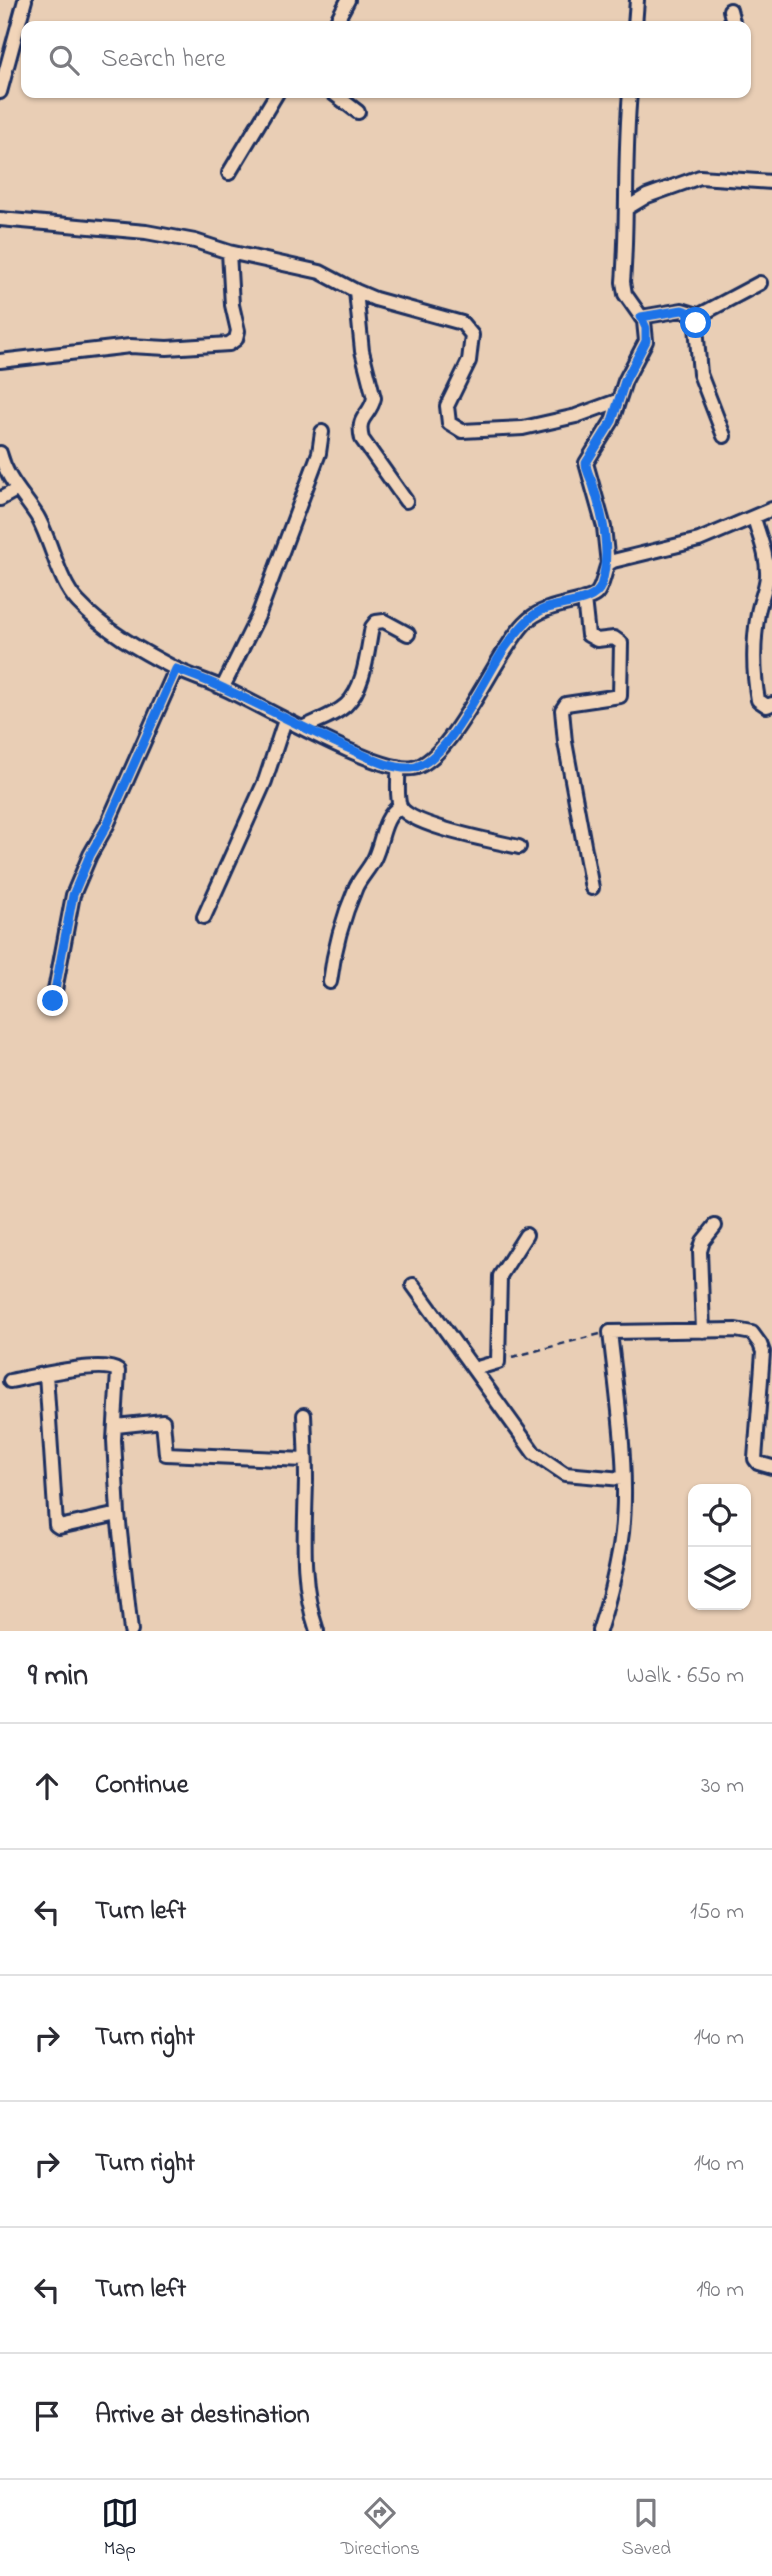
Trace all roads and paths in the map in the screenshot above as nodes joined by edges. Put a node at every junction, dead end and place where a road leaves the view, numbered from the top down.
1 (25, 0) edge
2 (348, 0) edge
3 (637, 0) edge
4 (730, 10) dead end
5 (337, 21) edge
6 (635, 21) edge
7 (733, 21) edge
8 (2, 77) edge
9 (0, 92) edge
10 (274, 98) edge
11 (340, 98) edge
12 (630, 98) edge
13 (358, 112) dead end
14 (229, 173) dead end
15 (772, 182) edge
16 (627, 208) junction
17 (0, 219) edge
18 (229, 252) junction
19 (760, 284) dead end
20 (356, 291) junction
21 (641, 317) junction
22 (696, 317) junction
23 (0, 361) edge
24 (617, 401) junction
25 (322, 432) dead end
26 (724, 436) dead end
27 (0, 453) edge
28 (16, 490) junction
29 (0, 499) edge
30 (406, 501) dead end
31 (772, 509) edge
32 (754, 517) junction
33 (608, 564) junction
34 (584, 599) junction
35 (408, 634) dead end
36 (176, 669) junction
37 (223, 687) junction
38 (772, 705) edge
39 (285, 720) junction
40 (302, 728) junction
41 (398, 767) junction
42 (400, 806) junction
43 (519, 847) dead end
44 (592, 888) dead end
45 (204, 917) dead end
46 (330, 982) dead end
47 (53, 1001) dead end
48 (715, 1226) dead end
49 (526, 1235) dead end
50 (413, 1285) dead end
51 (703, 1331) junction
52 (610, 1332) junction
53 (498, 1362) junction
54 (474, 1369) junction
55 (46, 1374) junction
56 (10, 1381) dead end
57 (304, 1415) dead end
58 (116, 1426) junction
59 (305, 1460) junction
60 (772, 1468) edge
61 (622, 1479) junction
62 (118, 1514) junction
63 (131, 1631) edge
64 (317, 1631) edge
65 (599, 1631) edge

1 - 8 street
2 - 5 street
3 - 6 street
4 - 7 street
8 - 9 street
10 - 14 street
11 - 13 street
12 - 16 street
15 - 16 street
16 - 21 street
17 - 18 street
18 - 20 street
18 - 23 street
19 - 22 street
20 - 24 street
20 - 30 street
21 - 22 street
21 - 24 street
22 - 26 street
24 - 33 street
25 - 37 street
27 - 28 street
28 - 29 street
28 - 36 street
31 - 32 street
32 - 33 street
32 - 38 street
33 - 34 street
34 - 41 street
34 - 44 street
35 - 40 street
36 - 37 street
36 - 47 street
37 - 39 street
39 - 40 street
39 - 45 street
40 - 41 street
41 - 42 street
42 - 43 street
42 - 46 street
48 - 51 street
49 - 53 street
50 - 54 street
51 - 52 street
51 - 60 street
52 - 53 path
52 - 61 street
53 - 54 street
54 - 61 street
55 - 56 street
55 - 58 street
55 - 62 street
57 - 59 street
58 - 59 street
58 - 62 street
59 - 64 street
61 - 65 street
62 - 63 street

